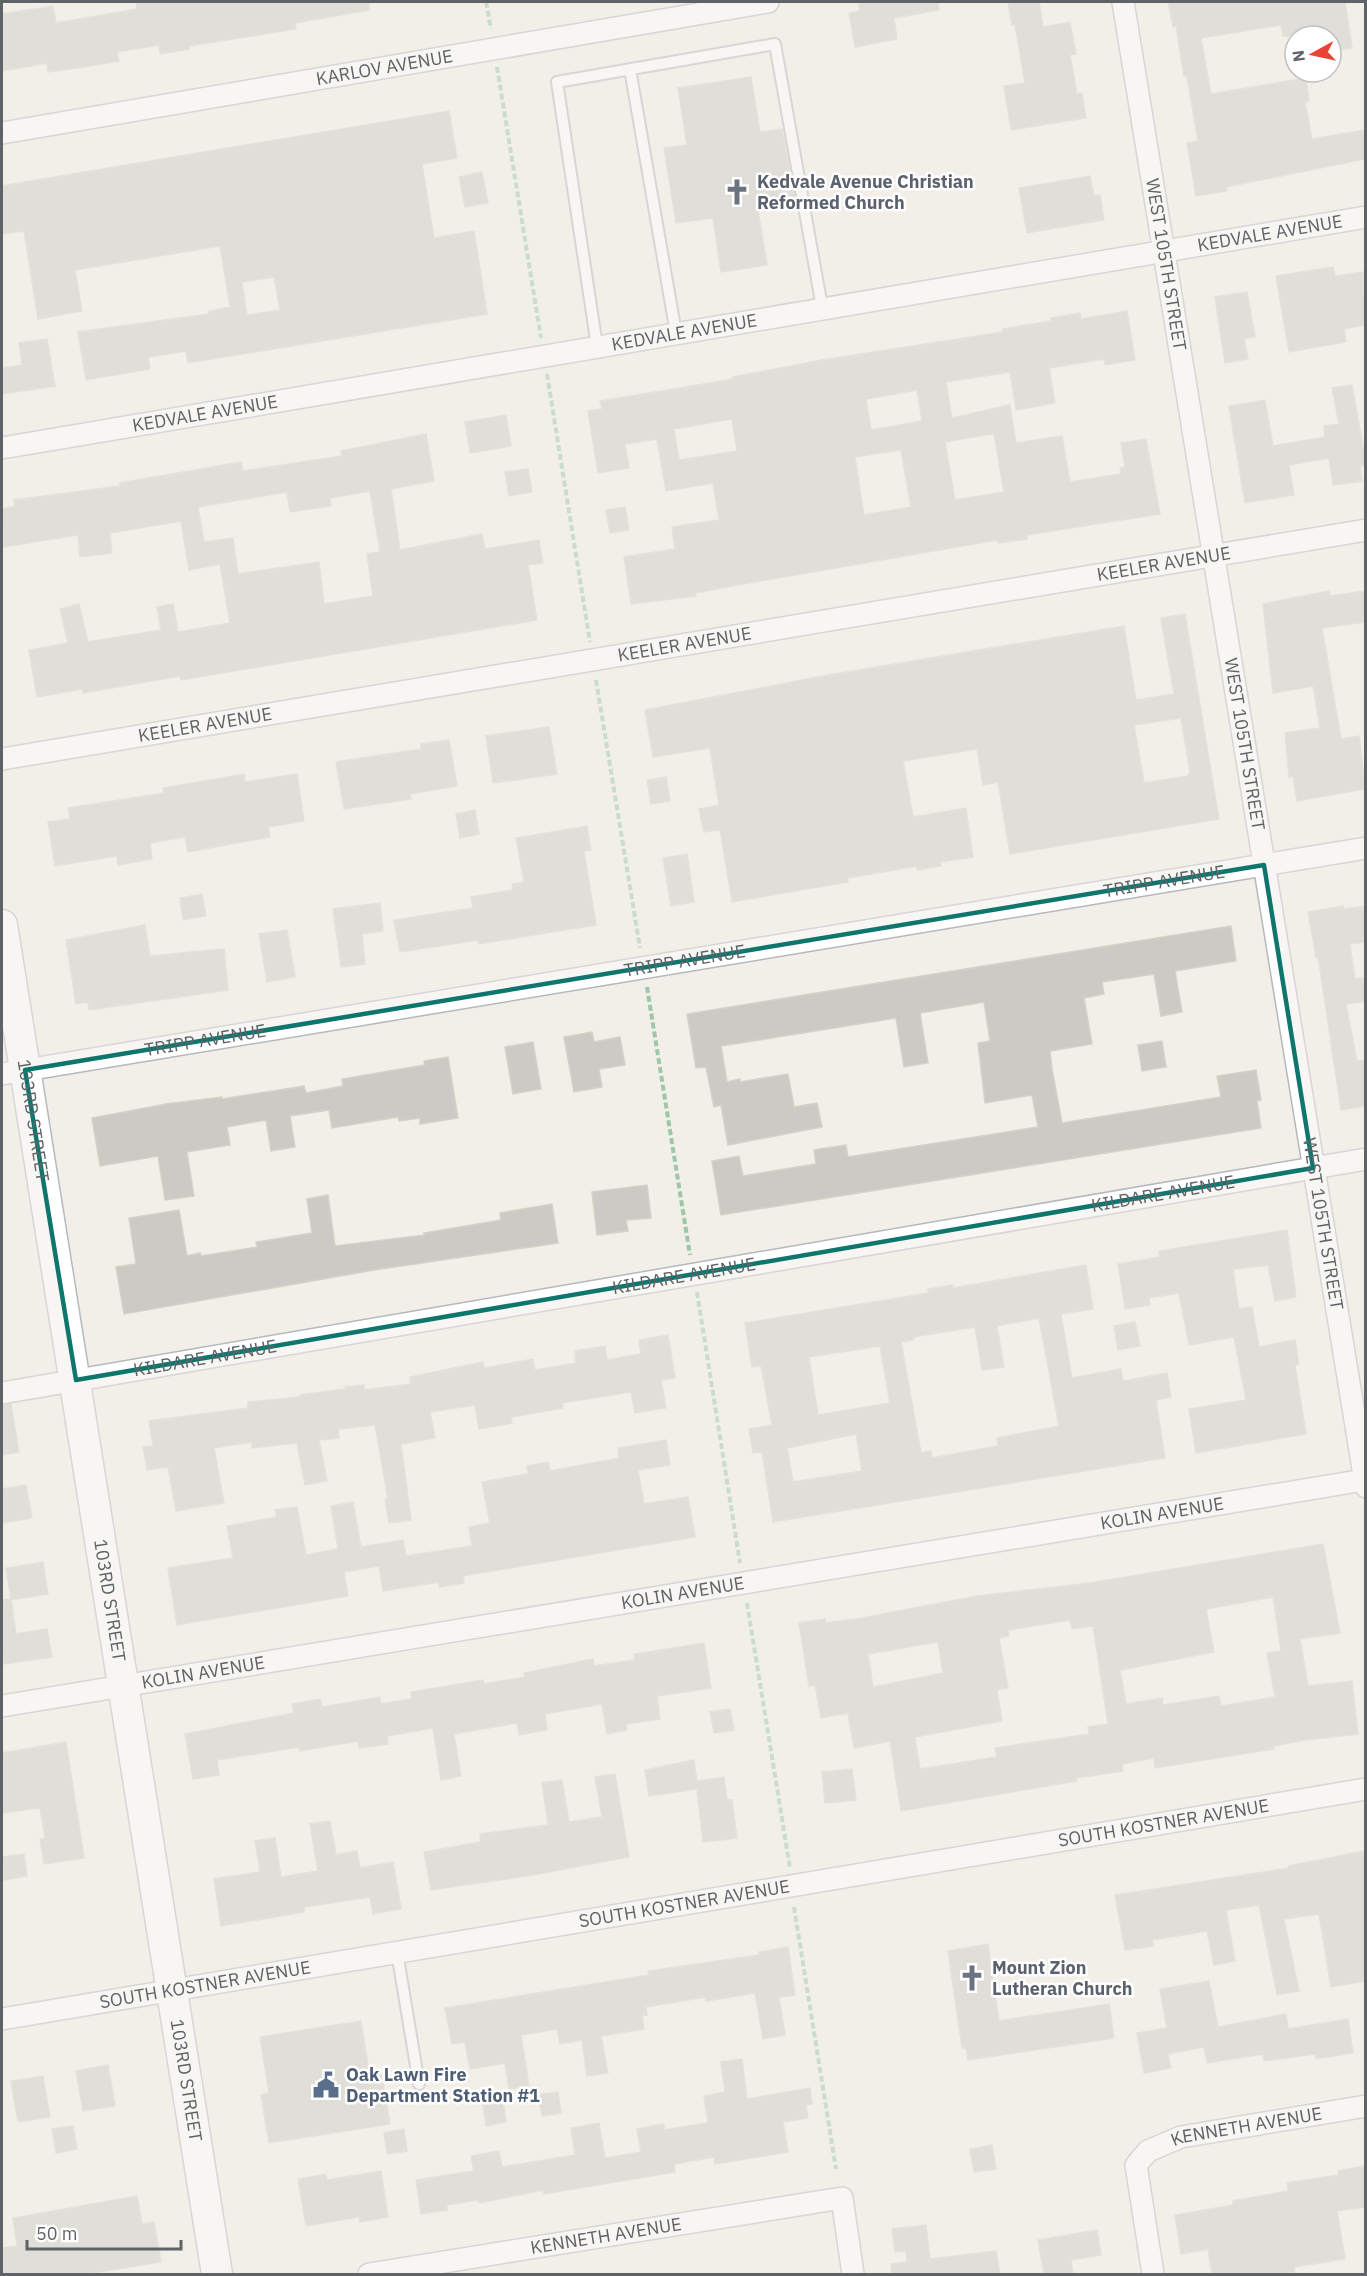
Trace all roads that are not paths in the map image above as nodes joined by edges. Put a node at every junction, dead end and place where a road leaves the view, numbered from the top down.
1 (768, 2) edge
2 (1123, 2) edge
3 (630, 69) junction
4 (2, 133) edge
5 (1365, 217) edge
6 (1163, 251) junction
7 (822, 307) junction
8 (676, 333) junction
9 (597, 346) junction
10 (2, 448) edge
11 (1365, 530) edge
12 (1213, 556) junction
13 (2, 759) edge
14 (1365, 848) edge
15 (1264, 865) junction
16 (2, 926) edge
17 (13, 1072) edge
18 (1365, 1159) edge
19 (1313, 1168) junction
20 (76, 1380) junction
21 (2, 1393) edge
22 (1364, 1473) edge
23 (124, 1686) junction
24 (2, 1706) edge
25 (1365, 1789) edge
26 (397, 1952) junction
27 (172, 1990) junction
28 (2, 2019) edge
29 (420, 2084) dead end
30 (1365, 2106) edge
31 (217, 2274) edge
32 (369, 2274) edge
33 (853, 2274) edge
34 (1153, 2274) edge

1 - 4 street, KARLOV AVENUE
2 - 6 street, WEST 105TH STREET
3 - 7 lane
3 - 8 lane
3 - 9 lane
5 - 6 street, KEDVALE AVENUE
6 - 7 street, KEDVALE AVENUE
6 - 12 street, WEST 105TH STREET
7 - 8 street, KEDVALE AVENUE
8 - 9 street, KEDVALE AVENUE
9 - 10 street, KEDVALE AVENUE
11 - 12 street, KEELER AVENUE
12 - 13 street, KEELER AVENUE
12 - 15 street, WEST 105TH STREET
14 - 15 street, TRIPP AVENUE
15 - 17 street, TRIPP AVENUE
15 - 19 street, WEST 105TH STREET
16 - 17 main road, 103RD STREET
17 - 20 main road, 103RD STREET
18 - 19 street, KILDARE AVENUE
19 - 20 street, KILDARE AVENUE
19 - 22 street, WEST 105TH STREET
20 - 21 street, KILDARE AVENUE
20 - 23 main road, 103RD STREET
22 - 23 street, KOLIN AVENUE
23 - 24 street, KOLIN AVENUE
23 - 27 main road, 103RD STREET
25 - 26 street, SOUTH KOSTNER AVENUE
26 - 27 street, SOUTH KOSTNER AVENUE
26 - 29 lane
27 - 28 street, SOUTH KOSTNER AVENUE
27 - 31 main road, 103RD STREET
30 - 34 street, KENNETH AVENUE
32 - 33 street, KENNETH AVENUE

